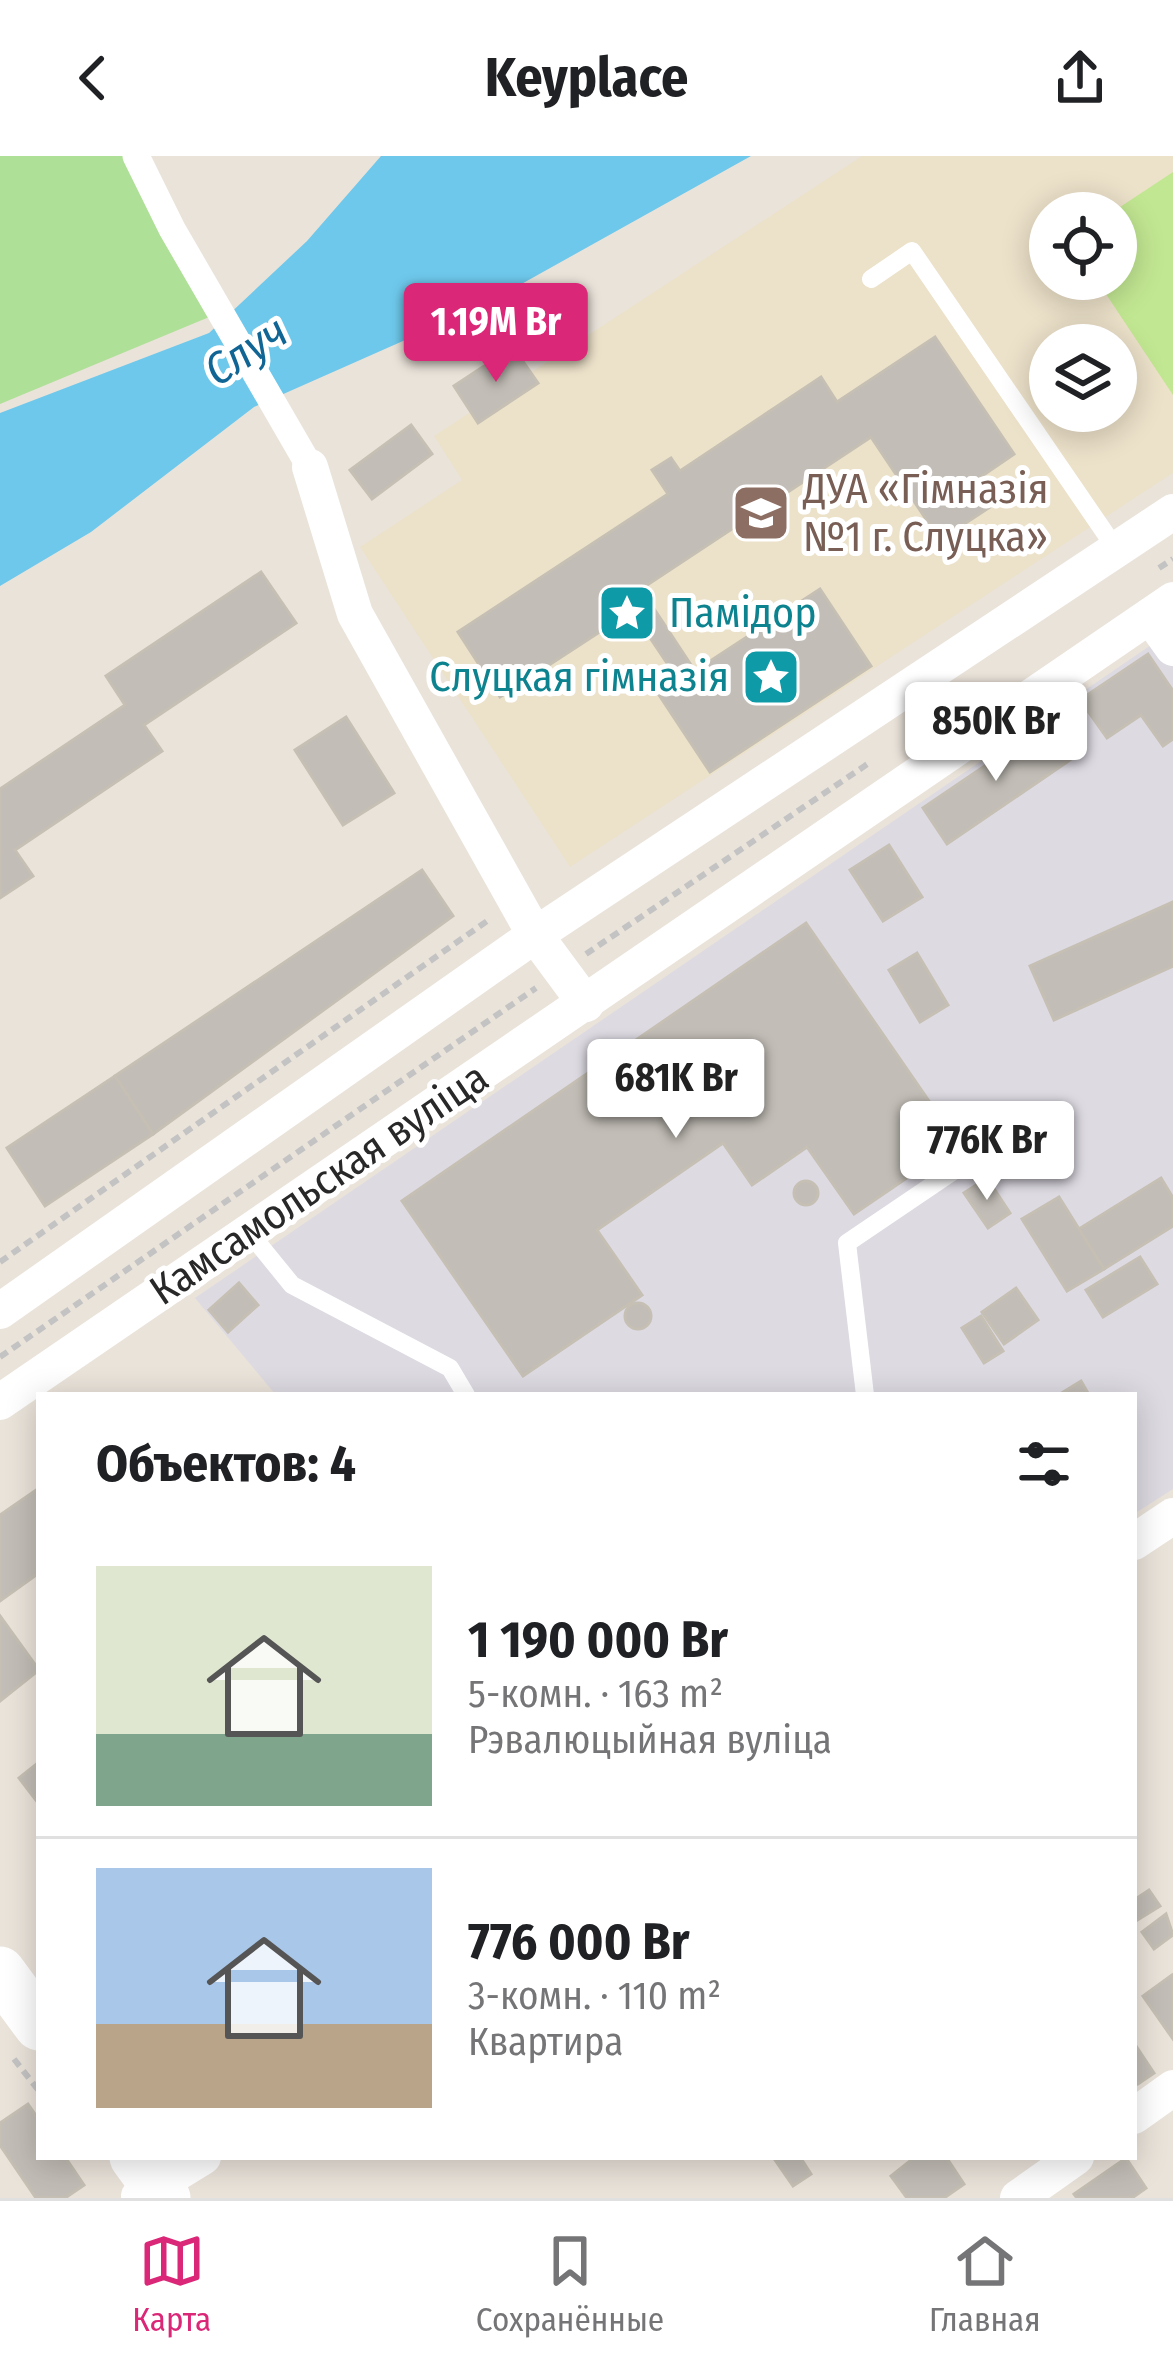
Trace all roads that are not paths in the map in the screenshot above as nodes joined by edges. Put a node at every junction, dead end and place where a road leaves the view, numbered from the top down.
1 (136, 156) edge
2 (871, 279) dead end
3 (310, 467) joint
4 (1173, 512) edge
5 (1116, 549) junction
6 (1162, 608) edge
7 (1173, 648) edge
8 (535, 935) junction
9 (586, 1004) junction
10 (980, 1153) dead end
11 (248, 1231) junction
12 (0, 1311) edge
13 (464, 1392) edge
14 (865, 1392) edge
15 (0, 1402) edge
16 (1173, 1516) edge
17 (1137, 1540) edge
18 (0, 1972) edge
19 (36, 2021) edge
20 (1173, 2089) edge
21 (1137, 2114) edge
22 (196, 2160) edge
23 (1072, 2160) edge
24 (148, 2185) edge
25 (1018, 2198) edge

1 - 3 street
2 - 5 lane
3 - 8 street
4 - 5 street, Камсамольская вуліца
5 - 8 street, Камсамольская вуліца
6 - 7 street
6 - 9 street, Камсамольская вуліца
8 - 9 street
8 - 12 street, Камсамольская вуліца
9 - 11 street, Камсамольская вуліца
10 - 14 lane
11 - 13 lane
11 - 15 street, Камсамольская вуліца
16 - 17 street
18 - 19 main road
20 - 21 street
22 - 24 street
23 - 25 street

